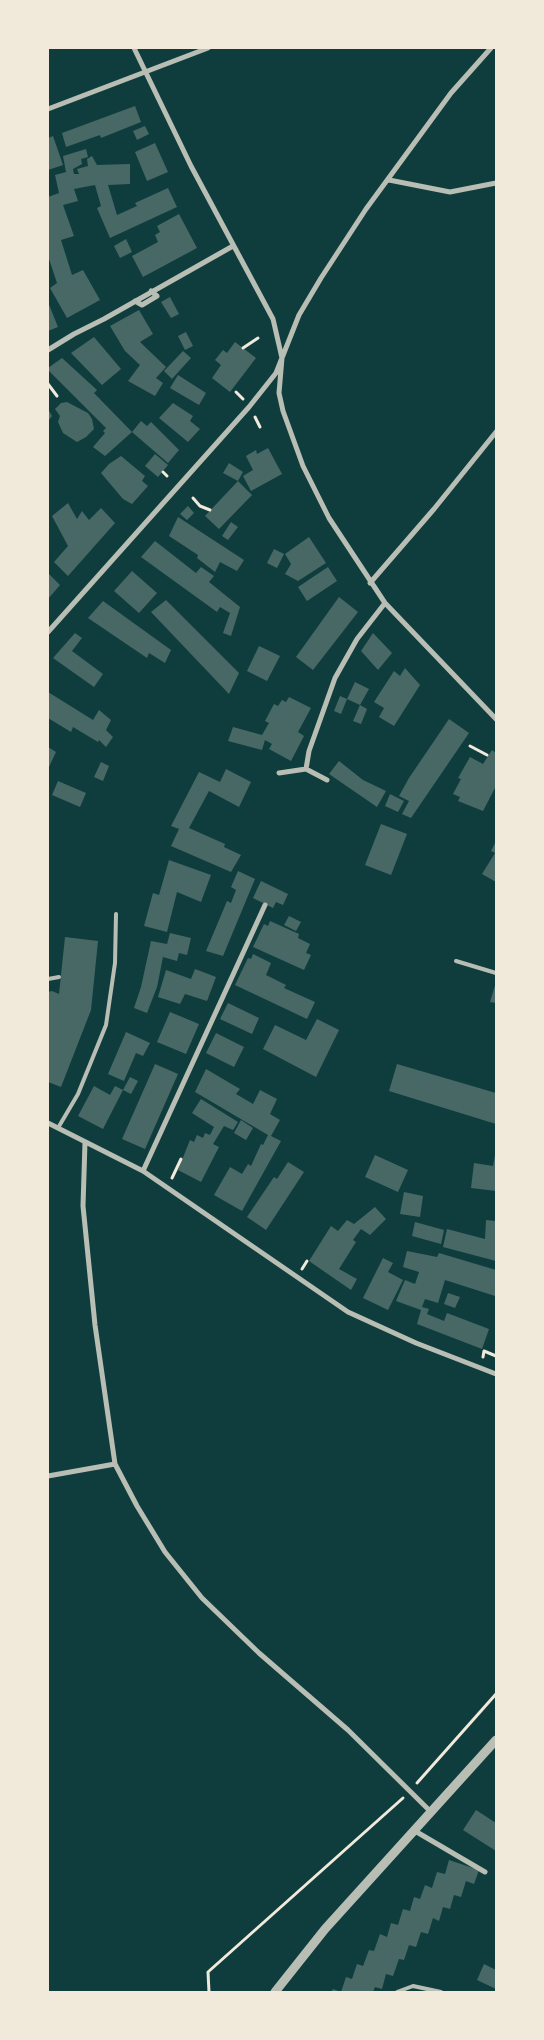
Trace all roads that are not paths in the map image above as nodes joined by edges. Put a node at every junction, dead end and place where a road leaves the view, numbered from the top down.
1 (134, 48) edge
2 (208, 48) edge
3 (491, 48) edge
4 (146, 73) junction
5 (48, 109) edge
6 (389, 180) junction
7 (496, 183) edge
8 (233, 246) junction
9 (48, 350) edge
10 (282, 358) junction
11 (496, 432) edge
12 (370, 583) junction
13 (385, 603) junction
14 (48, 632) edge
15 (496, 719) edge
16 (306, 769) junction
17 (279, 773) dead end
18 (328, 780) dead end
19 (265, 905) dead end
20 (116, 914) dead end
21 (456, 961) dead end
22 (496, 973) edge
23 (59, 977) dead end
24 (48, 979) edge
25 (48, 1123) edge
26 (58, 1128) junction
27 (85, 1142) junction
28 (143, 1171) junction
29 (496, 1374) edge
30 (115, 1464) junction
31 (48, 1476) edge
32 (496, 1740) edge
33 (431, 1812) junction
34 (415, 1831) junction
35 (485, 1872) dead end
36 (275, 1992) edge
37 (397, 1992) edge
38 (441, 1992) edge

1 - 4 street
2 - 4 street
3 - 6 street
4 - 5 street
4 - 8 street
6 - 7 street
6 - 10 street
8 - 9 street
8 - 10 street
10 - 12 street
10 - 14 street
11 - 12 street
12 - 13 street
13 - 15 street
13 - 16 street
16 - 17 street
16 - 18 street
19 - 28 street
20 - 26 lane
21 - 22 lane
23 - 24 lane
25 - 26 street
26 - 27 street
27 - 28 street
27 - 30 street
28 - 29 street
30 - 31 street
30 - 33 street
32 - 33 street
33 - 34 street
34 - 35 street
34 - 36 street
37 - 38 lane

